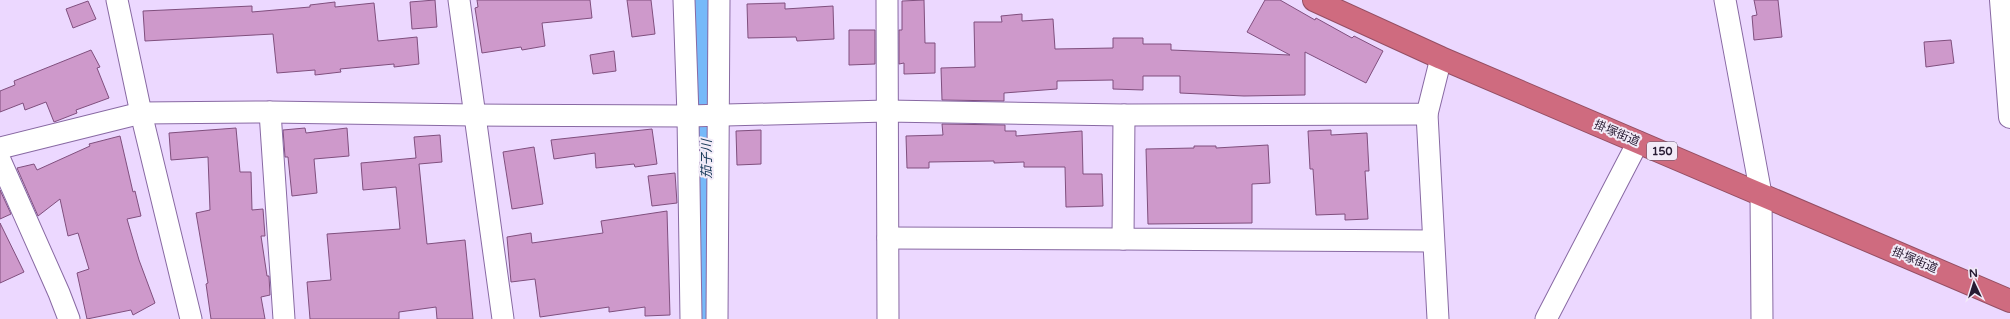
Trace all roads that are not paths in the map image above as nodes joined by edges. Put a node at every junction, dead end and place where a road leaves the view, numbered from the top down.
1 (116, 0) edge
2 (459, 0) edge
3 (684, 0) edge
4 (719, 0) edge
5 (887, 0) edge
6 (1725, 0) edge
7 (2001, 0) edge
8 (1320, 1) edge
9 (1441, 58) junction
10 (887, 111) junction
11 (270, 112) junction
12 (141, 113) junction
13 (1426, 114) junction
14 (474, 115) junction
15 (719, 115) junction
16 (1124, 115) junction
17 (688, 116) junction
18 (2010, 117) edge
19 (1638, 142) junction
20 (0, 148) edge
21 (0, 160) edge
22 (1762, 194) junction
23 (888, 238) junction
24 (1123, 239) junction
25 (1433, 241) junction
26 (2010, 301) edge
27 (69, 319) edge
28 (191, 319) edge
29 (284, 319) edge
30 (503, 319) edge
31 (691, 319) edge
32 (717, 319) edge
33 (888, 319) edge
34 (1438, 319) edge
35 (1546, 319) edge
36 (1762, 319) edge

1 - 12 street
2 - 14 street
3 - 17 street
4 - 15 street
5 - 10 street
6 - 22 street
7 - 18 street
8 - 9 highway, 掛塚街道 / 150
9 - 13 street
9 - 19 highway, 掛塚街道 / 150
10 - 15 street
10 - 16 street
10 - 23 street
11 - 12 street
11 - 14 street
11 - 29 street
12 - 20 street
12 - 28 street
13 - 16 street
13 - 25 street
14 - 17 street
14 - 30 street
15 - 17 street
15 - 32 street
16 - 24 street
17 - 31 street
19 - 22 highway, 掛塚街道 / 150
19 - 35 street
21 - 27 street
22 - 26 highway, 掛塚街道 / 150
22 - 36 street
23 - 24 street
23 - 33 street
24 - 25 street
25 - 34 street

